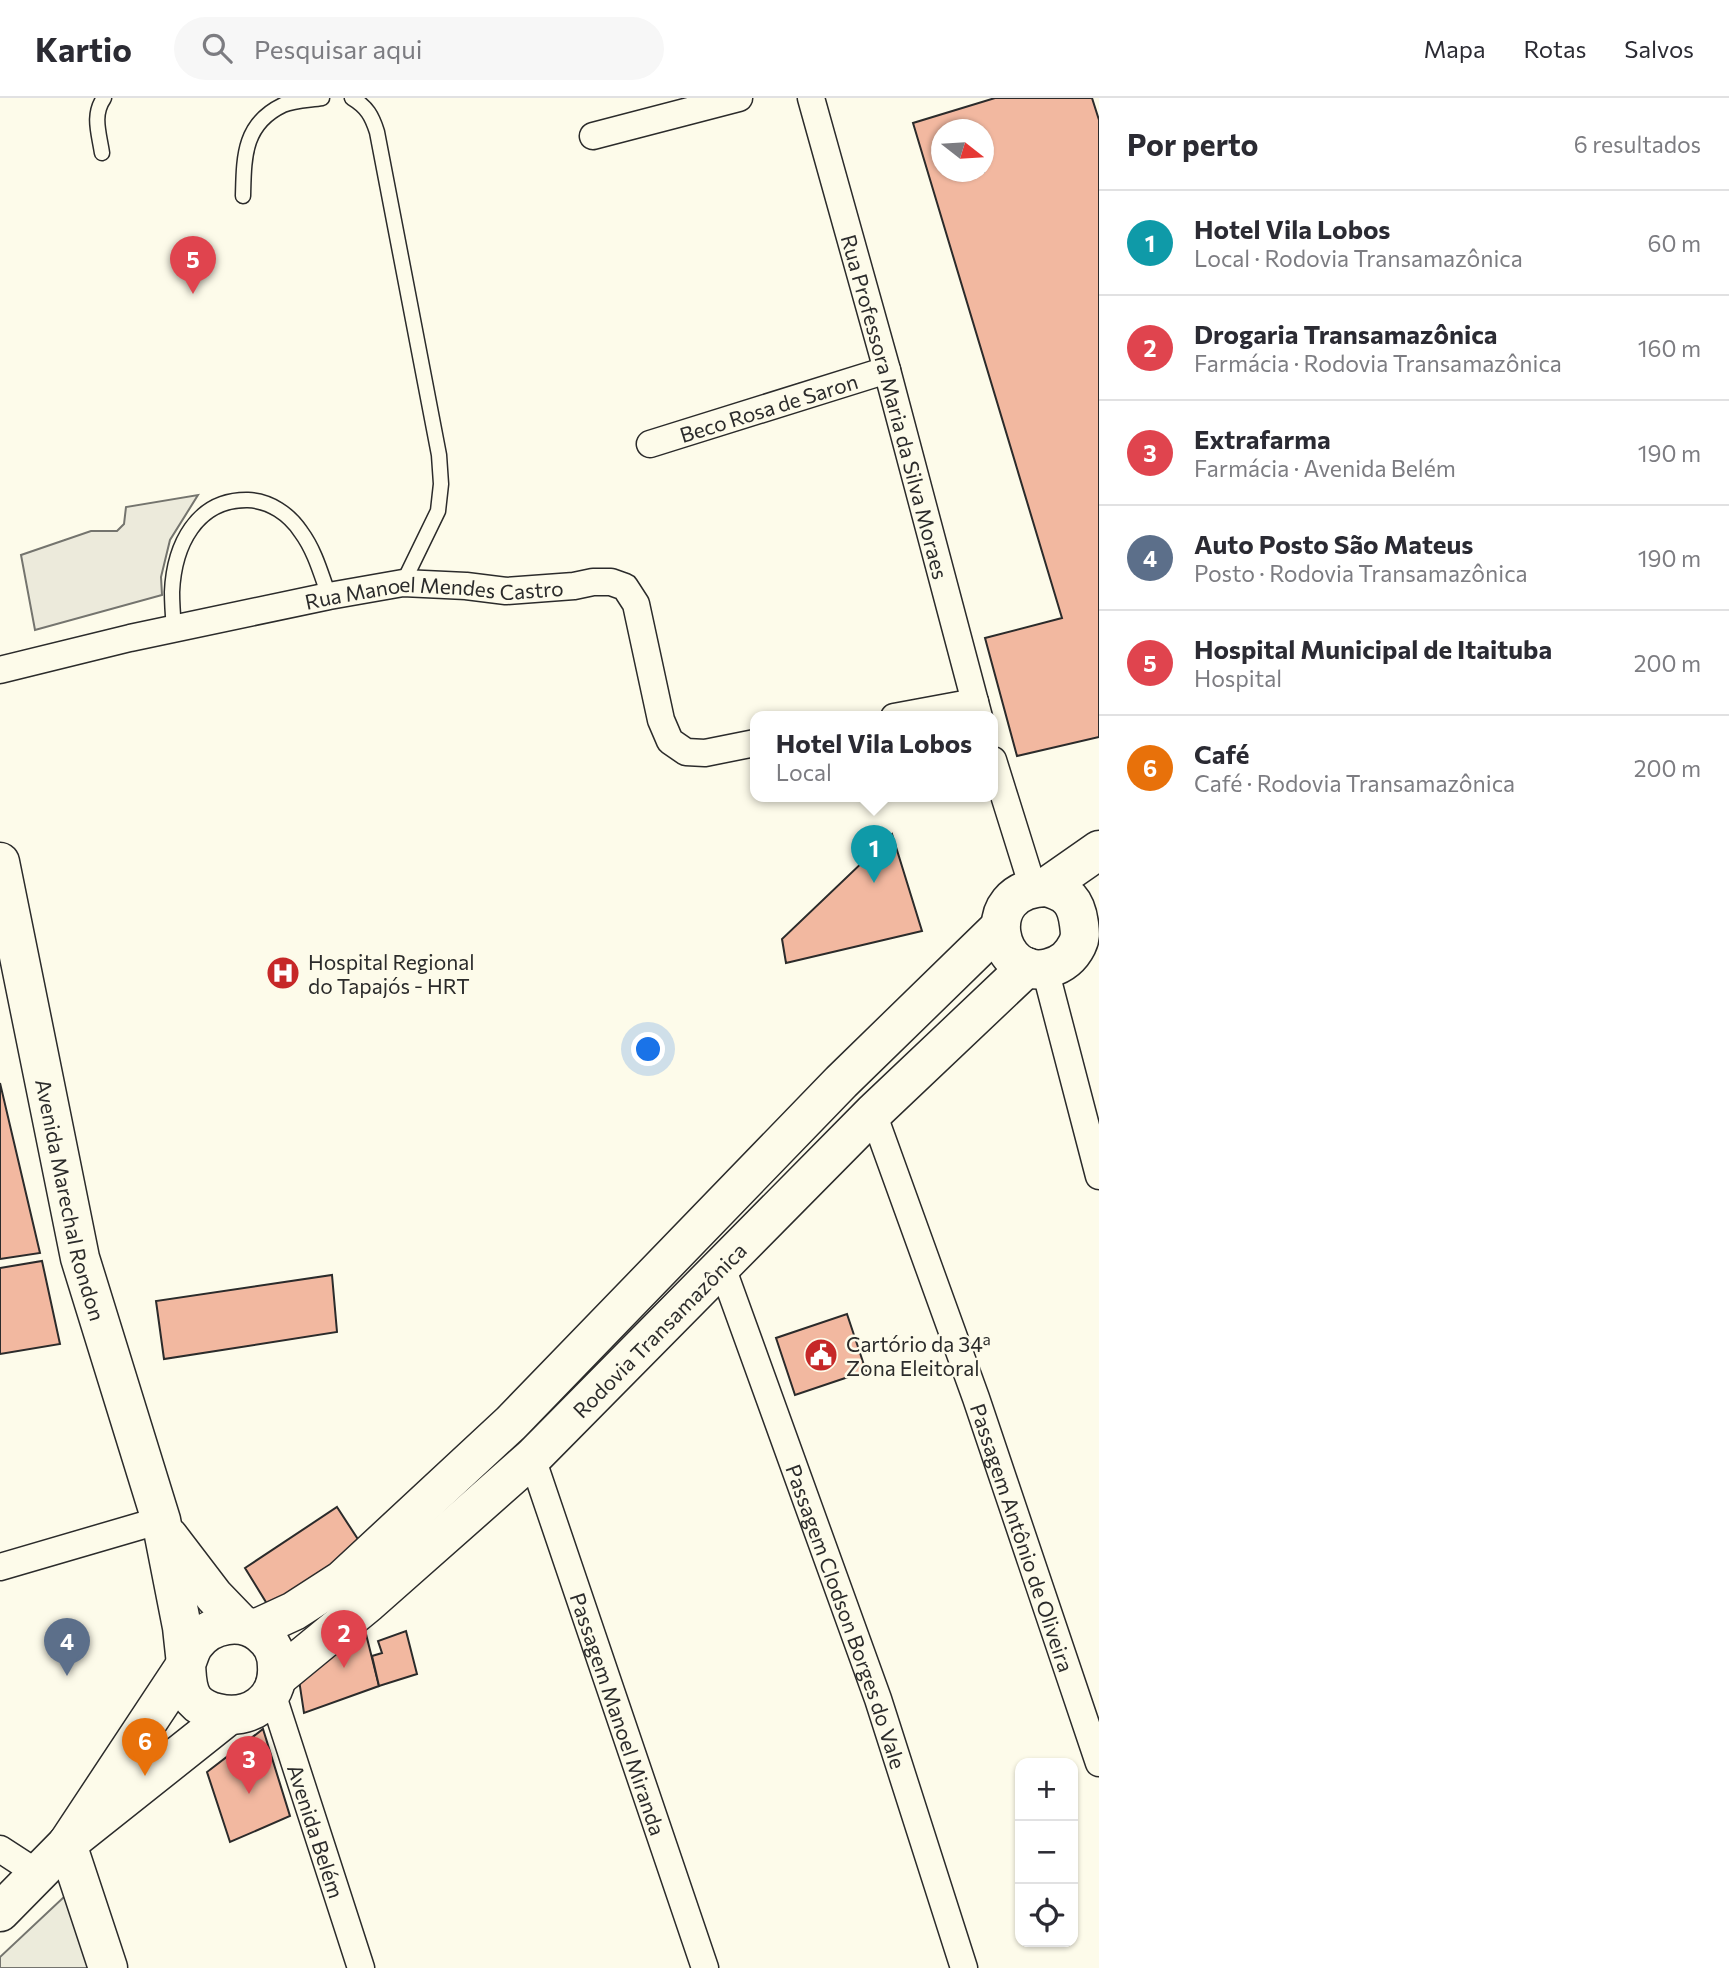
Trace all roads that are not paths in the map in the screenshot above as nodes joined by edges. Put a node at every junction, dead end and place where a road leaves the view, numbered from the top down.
1 (104, 98) edge
2 (322, 98) edge
3 (352, 98) edge
4 (739, 98) edge
5 (811, 98) edge
6 (278, 101) edge
7 (593, 136) dead end
8 (102, 153) dead end
9 (243, 196) dead end
10 (887, 370) junction
11 (650, 444) dead end
12 (403, 583) junction
13 (329, 596) junction
14 (174, 629) junction
15 (0, 670) edge
16 (977, 709) edge
17 (956, 711) edge
18 (750, 744) edge
19 (998, 774) edge
20 (1099, 850) edge
21 (0, 862) edge
22 (1040, 887) junction
23 (1089, 915) edge
24 (1000, 927) junction
25 (1036, 968) junction
26 (873, 1113) junction
27 (1099, 1176) edge
28 (722, 1267) junction
29 (532, 1458) junction
30 (162, 1525) junction
31 (0, 1567) edge
32 (248, 1627) junction
33 (187, 1664) junction
34 (275, 1685) junction
35 (228, 1716) junction
36 (1099, 1763) edge
37 (67, 1844) junction
38 (0, 1849) edge
39 (37, 1873) junction
40 (0, 1912) edge
41 (108, 1968) edge
42 (361, 1968) edge
43 (705, 1968) edge
44 (964, 1968) edge

1 - 8 lane
2 - 6 lane
3 - 12 lane
4 - 7 street
5 - 10 street, Rua Professora Maria da Silva Moraes
6 - 9 lane
10 - 11 street, Beco Rosa de Saron
10 - 16 street, Rua Professora Maria da Silva Moraes
12 - 13 street, Rua Manoel Mendes Castro
12 - 18 street, Rua Manoel Mendes Castro
13 - 14 street, Rua Manoel Mendes Castro
13 - 14 lane
14 - 15 street, Rua Manoel Mendes Castro
16 - 17 street
19 - 22 street
20 - 22 main road, Rodovia Transamazônica
21 - 30 main road, Avenida Marechal Rondon
22 - 23 main road, Rodovia Transamazônica
22 - 24 main road, Rodovia Transamazônica
23 - 25 main road, Rodovia Transamazônica
24 - 25 main road
24 - 32 main road, Rodovia Transamazônica
25 - 26 main road, Rodovia Transamazônica
25 - 27 street
26 - 28 main road, Rodovia Transamazônica
26 - 36 street, Passagem Antônio de Oliveira
28 - 29 main road, Rodovia Transamazônica
28 - 44 street, Passagem Clodson Borges do Vale
29 - 34 main road, Rodovia Transamazônica
29 - 43 street, Passagem Manoel Miranda
30 - 31 street
30 - 32 main road, Avenida Marechal Rondon
30 - 33 main road, Avenida Marechal Rondon
32 - 33 main road, Rodovia Transamazônica
32 - 34 main road
33 - 35 main road
33 - 37 main road, Rodovia Transamazônica
34 - 35 main road, Rodovia Transamazônica
34 - 42 street, Avenida Belém
35 - 37 main road, Rodovia Transamazônica
37 - 39 main road, Rodovia Transamazônica
37 - 41 main road
38 - 39 street
39 - 40 main road, Rodovia Transamazônica

